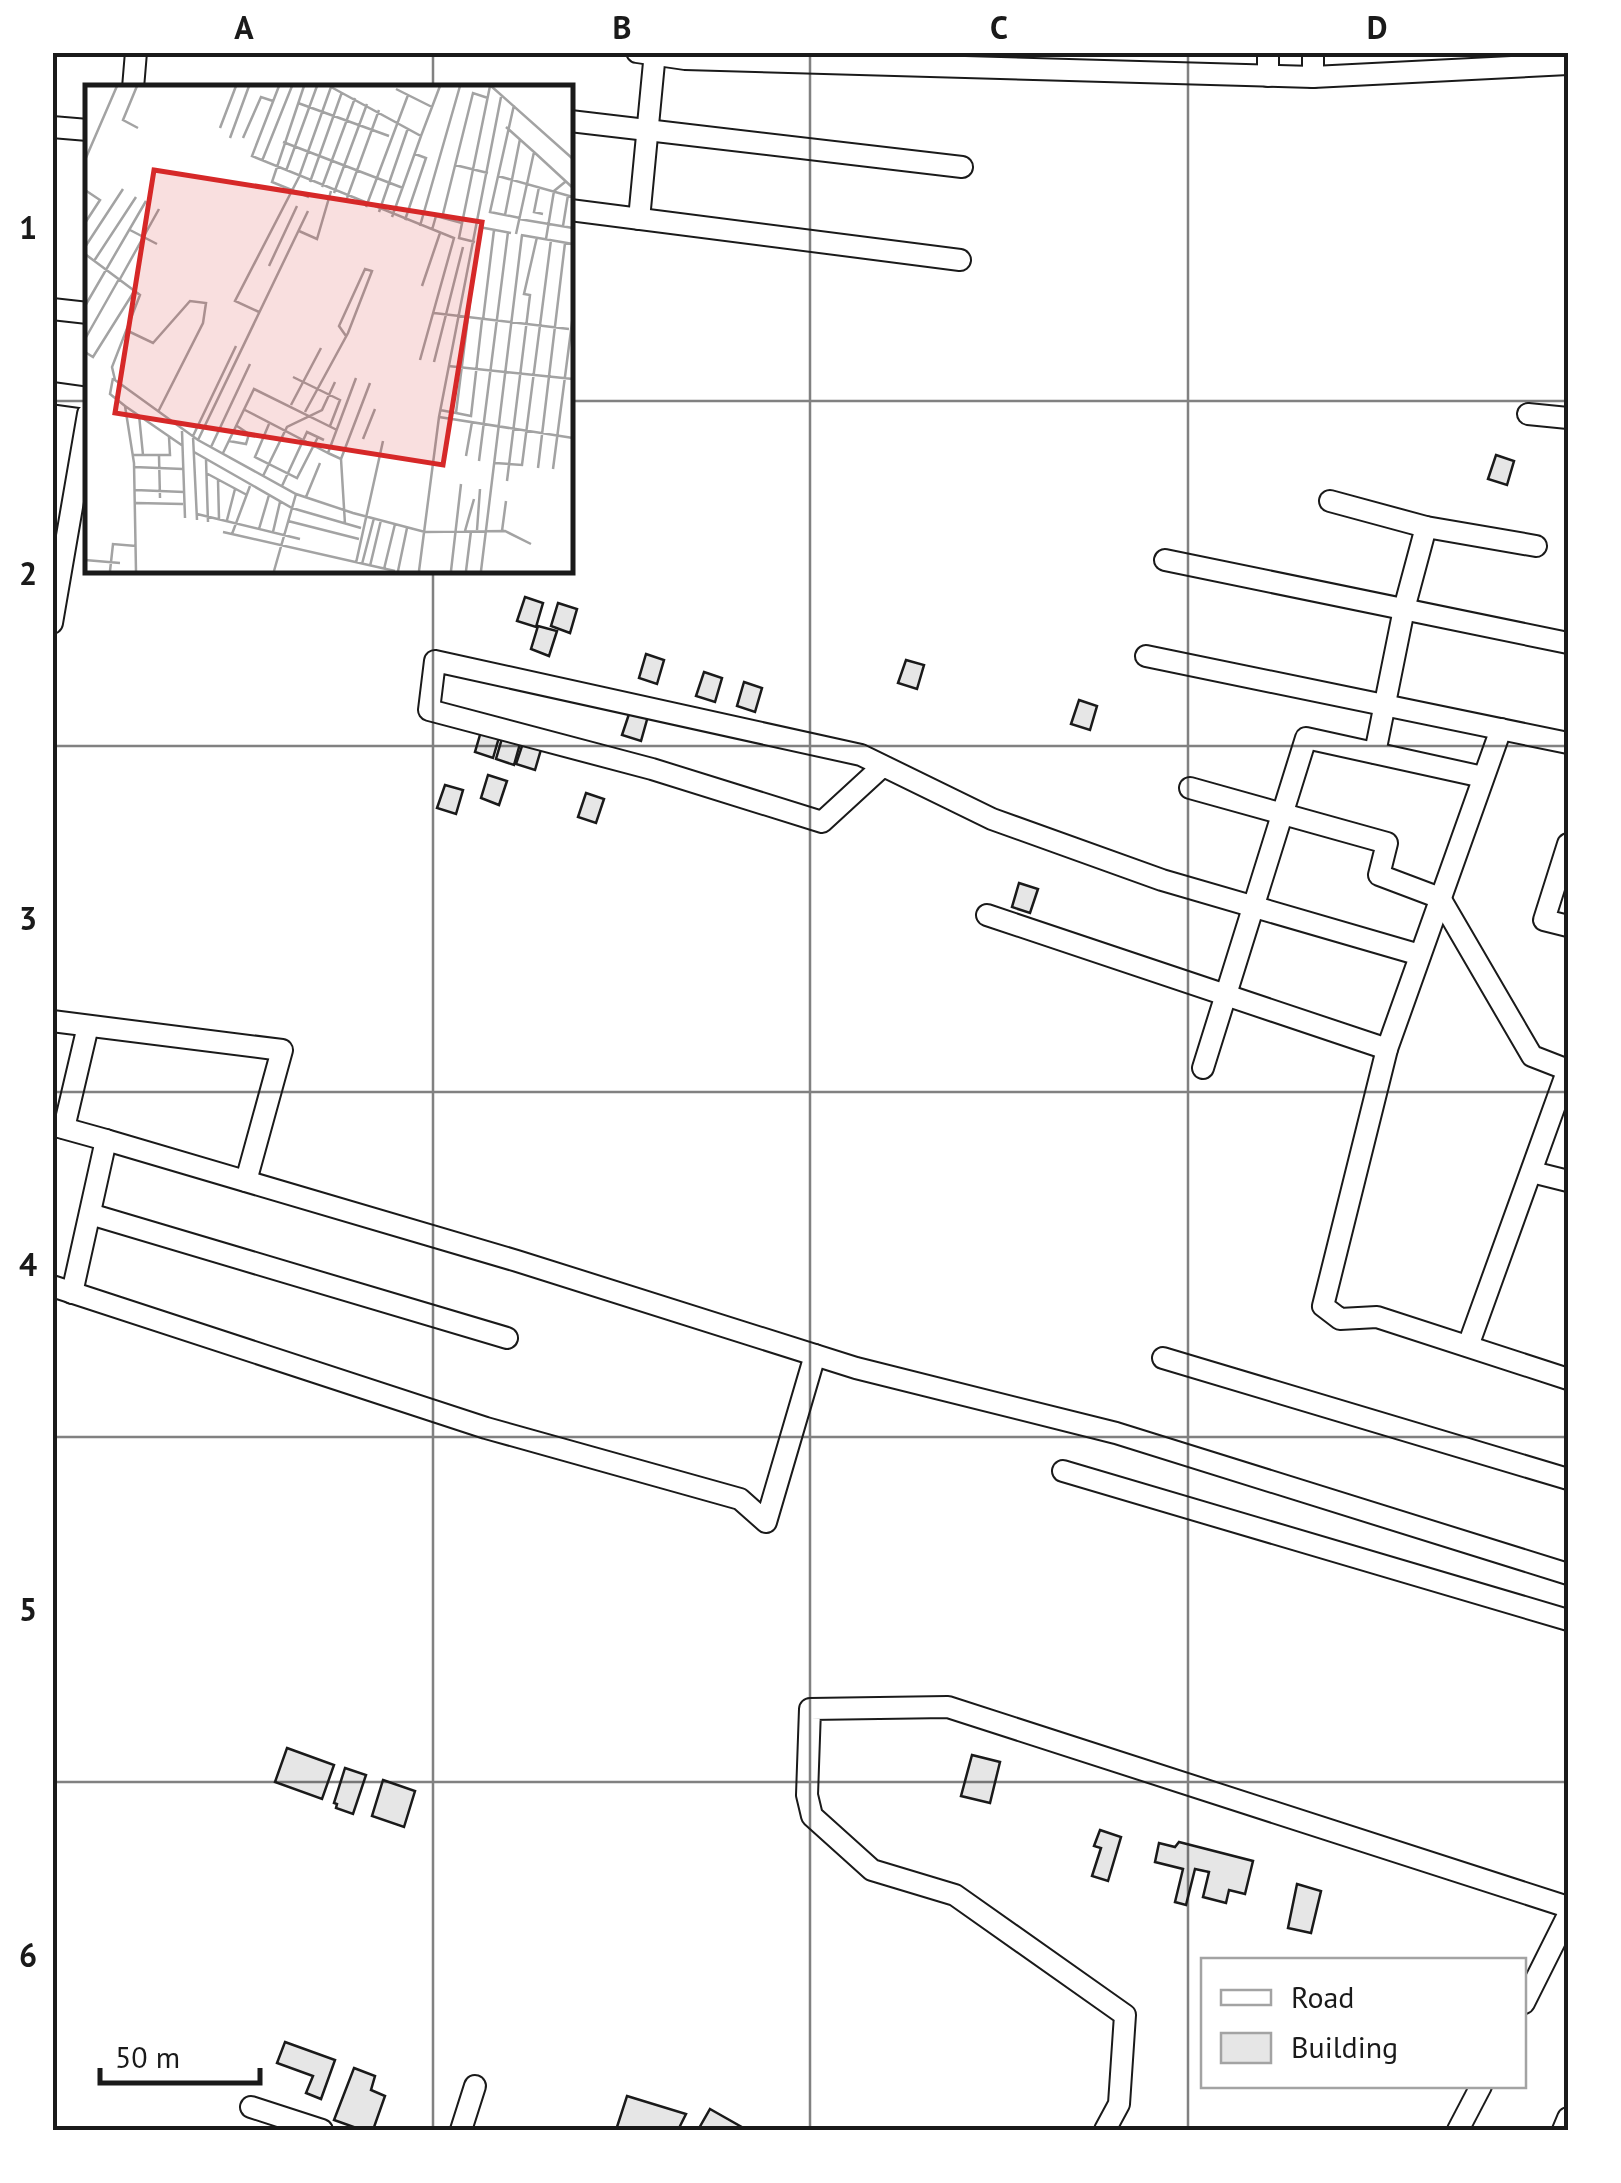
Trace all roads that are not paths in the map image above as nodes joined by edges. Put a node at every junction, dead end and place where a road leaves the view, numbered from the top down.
1 (136, 52) edge
2 (1268, 52) edge
3 (1313, 52) edge
4 (649, 53) edge
5 (971, 60) edge
6 (1568, 64) edge
7 (1268, 76) junction
8 (1313, 77) junction
9 (133, 85) edge
10 (572, 121) edge
11 (52, 126) edge
12 (85, 130) edge
13 (648, 131) junction
14 (962, 167) dead end
15 (572, 210) edge
16 (640, 218) junction
17 (960, 260) dead end
18 (52, 309) edge
19 (85, 313) edge
20 (52, 393) edge
21 (85, 398) edge
22 (1528, 414) dead end
23 (1568, 418) edge
24 (85, 424) edge
25 (63, 499) edge
26 (1330, 501) dead end
27 (1426, 527) junction
28 (1536, 546) dead end
29 (1165, 560) dead end
30 (56, 587) edge
31 (1404, 609) junction
32 (52, 623) edge
33 (1568, 643) edge
34 (1146, 656) dead end
35 (1384, 705) junction
36 (1500, 729) junction
37 (1568, 743) edge
38 (1376, 753) junction
39 (883, 766) junction
40 (1483, 777) junction
41 (1190, 788) dead end
42 (1283, 815) junction
43 (1568, 844) edge
44 (1440, 898) junction
45 (1254, 907) junction
46 (988, 915) dead end
47 (1568, 926) edge
48 (1420, 955) junction
49 (1226, 995) junction
50 (52, 1021) edge
51 (88, 1026) junction
52 (1386, 1048) junction
53 (1203, 1068) dead end
54 (1568, 1070) edge
55 (58, 1127) edge
56 (106, 1140) junction
57 (1532, 1172) junction
58 (246, 1181) junction
59 (1568, 1181) edge
60 (90, 1214) junction
61 (62, 1289) edge
62 (507, 1338) dead end
63 (1468, 1346) junction
64 (815, 1355) junction
65 (1163, 1358) dead end
66 (1568, 1379) edge
67 (1062, 1471) dead end
68 (1568, 1479) edge
69 (1568, 1574) edge
70 (1568, 1620) edge
71 (1568, 1907) edge
72 (1568, 1915) edge
73 (1526, 1999) edge
74 (475, 2086) dead end
75 (1480, 2088) edge
76 (250, 2107) dead end
77 (1568, 2118) edge
78 (322, 2130) edge
79 (461, 2130) edge
80 (1105, 2130) edge
81 (1458, 2130) edge
82 (1565, 2130) edge

1 - 9 street
2 - 7 street
3 - 8 street
4 - 5 street
4 - 13 street
5 - 7 street
6 - 8 street
7 - 8 street
10 - 13 street
11 - 12 street
13 - 14 street
13 - 16 street
15 - 16 street
16 - 17 street
18 - 19 street
20 - 21 street
22 - 23 street
24 - 25 street
25 - 30 street
26 - 27 street
27 - 28 street
27 - 31 street
29 - 31 street
30 - 32 street
31 - 33 street
31 - 35 street
34 - 35 street
35 - 36 street
35 - 38 street
36 - 37 street
36 - 40 street
38 - 40 street
38 - 42 street
39 - 39 street
39 - 45 street
40 - 44 street
41 - 42 street
42 - 44 street
42 - 45 street
43 - 47 street
44 - 48 street
44 - 54 street
45 - 48 street
45 - 49 street
46 - 49 street
48 - 52 street
49 - 52 street
49 - 53 street
50 - 51 street
51 - 55 street
51 - 58 street
52 - 63 street
54 - 57 street
55 - 56 street
56 - 58 street
56 - 60 street
57 - 59 street
57 - 63 street
58 - 64 street
60 - 61 street
60 - 62 street
61 - 64 street
63 - 66 street
64 - 69 street
65 - 68 street
67 - 70 street
71 - 80 street
72 - 73 street
74 - 79 street
75 - 81 street
76 - 78 street
77 - 82 street

